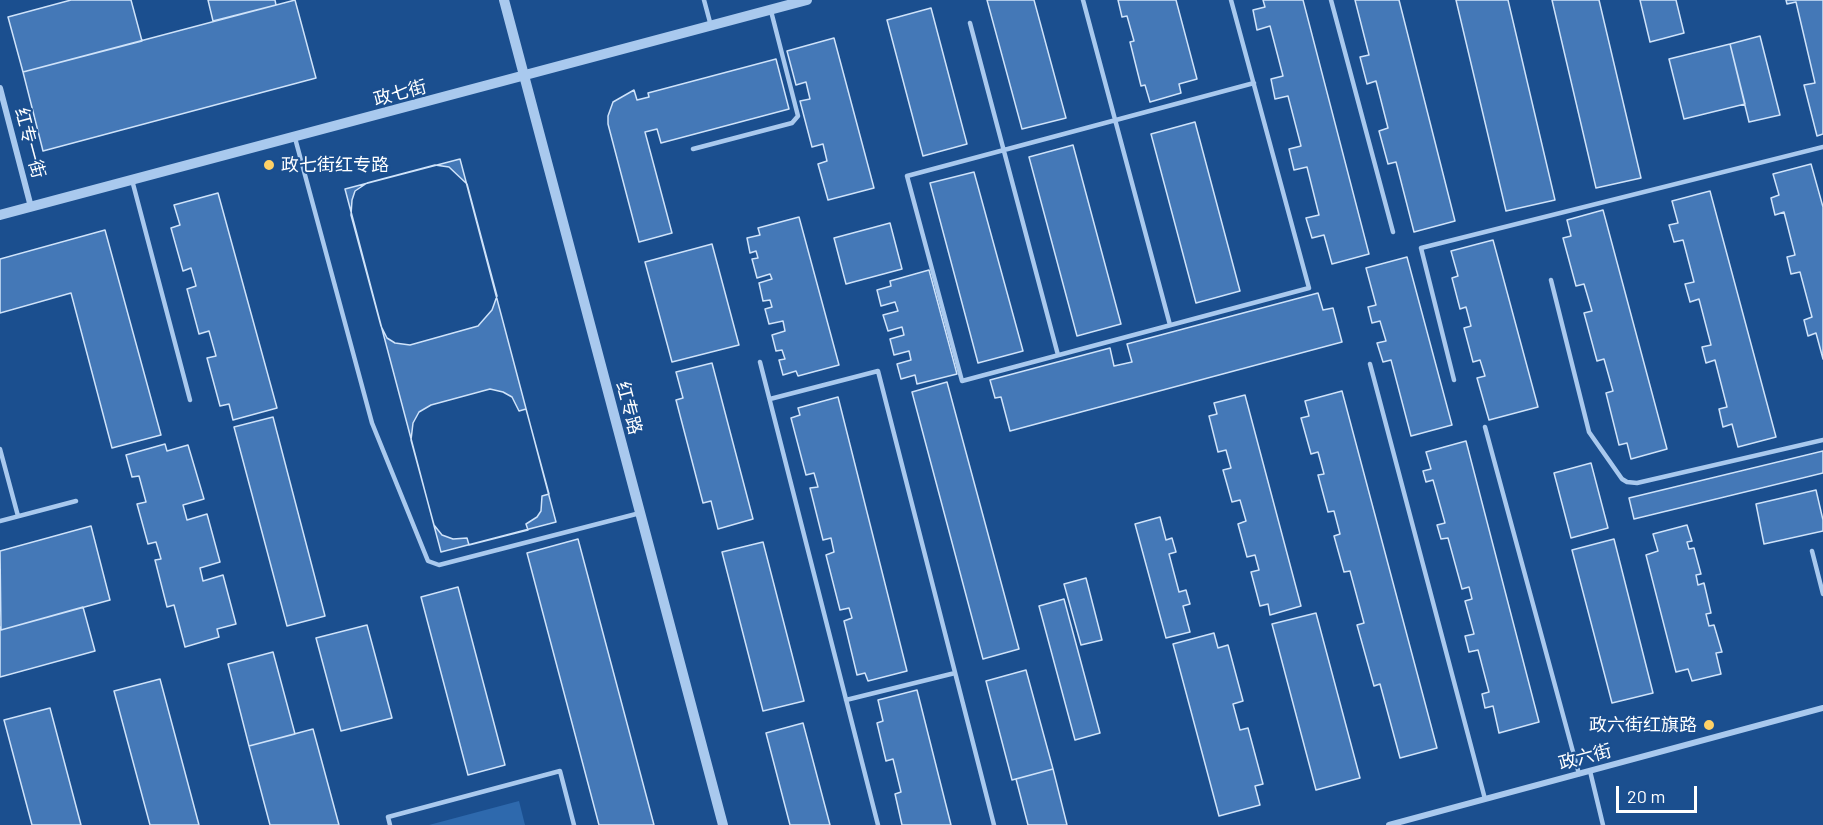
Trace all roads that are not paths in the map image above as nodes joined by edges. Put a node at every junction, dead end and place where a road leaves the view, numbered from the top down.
1 (504, 0) edge
2 (704, 0) edge
3 (807, 0) edge
4 (1083, 0) edge
5 (1232, 0) edge
6 (1331, 0) edge
7 (771, 10) junction
8 (970, 23) dead end
9 (711, 26) junction
10 (524, 76) junction
11 (1254, 83) junction
12 (0, 88) edge
13 (1115, 120) junction
14 (295, 138) junction
15 (1823, 147) edge
16 (693, 149) dead end
17 (1004, 150) junction
18 (132, 180) junction
19 (31, 207) junction
20 (0, 215) edge
21 (1393, 232) dead end
22 (1551, 280) dead end
23 (1170, 325) junction
24 (1058, 355) junction
25 (760, 362) dead end
26 (1370, 364) dead end
27 (1454, 380) dead end
28 (770, 399) junction
29 (190, 400) dead end
30 (1485, 428) dead end
31 (1823, 440) edge
32 (0, 449) edge
33 (76, 501) dead end
34 (640, 513) junction
35 (18, 516) junction
36 (0, 521) edge
37 (1812, 551) dead end
38 (1823, 594) edge
39 (955, 673) junction
40 (846, 700) junction
41 (1823, 708) edge
42 (1590, 771) junction
43 (1579, 774) junction
44 (1485, 800) junction
45 (390, 825) edge
46 (574, 825) edge
47 (723, 825) edge
48 (879, 825) edge
49 (994, 825) edge
50 (1389, 825) edge
51 (1604, 825) edge

1 - 10 street, 红专路
2 - 9 lane
3 - 7 street, 政七街
4 - 13 lane
5 - 11 lane
6 - 21 lane
7 - 9 street, 政七街
7 - 16 lane
8 - 17 lane
9 - 10 street, 政七街
10 - 14 street, 政七街
10 - 34 street, 红专路
11 - 13 lane
11 - 23 lane
12 - 19 street, 红专一街
13 - 17 lane
13 - 23 lane
14 - 18 street, 政七街
14 - 34 lane
15 - 27 lane
17 - 24 lane
17 - 24 lane
18 - 19 street, 政七街
18 - 29 lane
19 - 20 street, 政七街
22 - 31 lane
23 - 24 lane
25 - 28 lane
26 - 44 lane
28 - 39 lane
28 - 40 lane
30 - 43 lane
32 - 35 lane
33 - 35 lane
34 - 47 street, 红专路
35 - 36 lane
37 - 38 lane
39 - 40 lane
39 - 49 lane
40 - 48 lane
41 - 42 street, 政六街
42 - 43 street, 政六街
42 - 51 lane
43 - 44 street, 政六街
44 - 50 street, 政六街
45 - 46 lane

